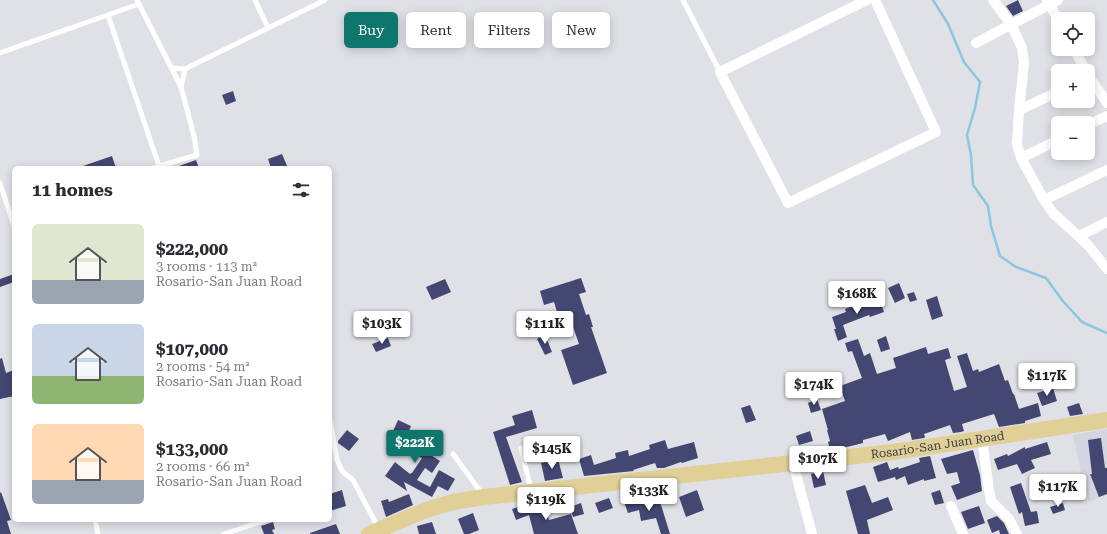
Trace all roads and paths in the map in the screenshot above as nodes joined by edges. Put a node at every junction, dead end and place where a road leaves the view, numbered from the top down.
1 (255, 0) edge
2 (325, 0) edge
3 (683, 0) edge
4 (867, 0) edge
5 (875, 0) edge
6 (993, 0) edge
7 (1052, 1) edge
8 (138, 2) edge
9 (1056, 12) edge
10 (108, 15) junction
11 (1011, 24) junction
12 (268, 28) junction
13 (976, 43) dead end
14 (0, 53) edge
15 (171, 68) junction
16 (185, 69) junction
17 (720, 72) junction
18 (1095, 85) edge
19 (181, 87) junction
20 (1051, 95) edge
21 (1107, 103) edge
22 (1019, 110) junction
23 (1107, 116) edge
24 (1095, 122) edge
25 (1051, 143) edge
26 (1021, 158) junction
27 (160, 166) edge
28 (163, 166) edge
29 (1107, 170) edge
30 (0, 183) edge
31 (1044, 200) junction
32 (12, 220) edge
33 (1107, 222) edge
34 (1079, 236) junction
35 (1107, 269) edge
36 (1107, 420) edge
37 (332, 431) edge
38 (982, 438) junction
39 (521, 448) dead end
40 (453, 454) dead end
41 (793, 463) junction
42 (532, 493) junction
43 (484, 497) junction
44 (951, 506) dead end
45 (95, 522) edge
46 (260, 522) edge
47 (374, 532) edge
48 (98, 534) edge
49 (224, 534) edge
50 (812, 534) edge
51 (963, 534) edge
52 (1017, 534) edge

1 - 12 lane
2 - 12 lane
3 - 17 lane
4 - 17 street
5 - 17 street
6 - 11 street
7 - 9 street
7 - 11 street
8 - 10 lane
8 - 15 lane
10 - 14 lane
10 - 27 lane
11 - 13 street
11 - 22 street
12 - 16 lane
15 - 16 lane
15 - 19 lane
16 - 19 lane
18 - 21 street
19 - 28 lane
20 - 22 street
22 - 26 street
23 - 24 street
25 - 26 street
26 - 31 street
29 - 31 street
30 - 32 lane
31 - 34 street
33 - 34 street
34 - 35 street
36 - 38 main road, Rosario-San Juan Road
37 - 47 lane
38 - 41 main road, Rosario-San Juan Road
38 - 52 street
39 - 42 lane
40 - 43 lane
41 - 42 main road, Rosario-San Juan Road
41 - 50 street
42 - 43 main road, Rosario-San Juan Road
43 - 47 main road, Rosario-San Juan Road
44 - 51 street
45 - 48 lane
46 - 49 lane

